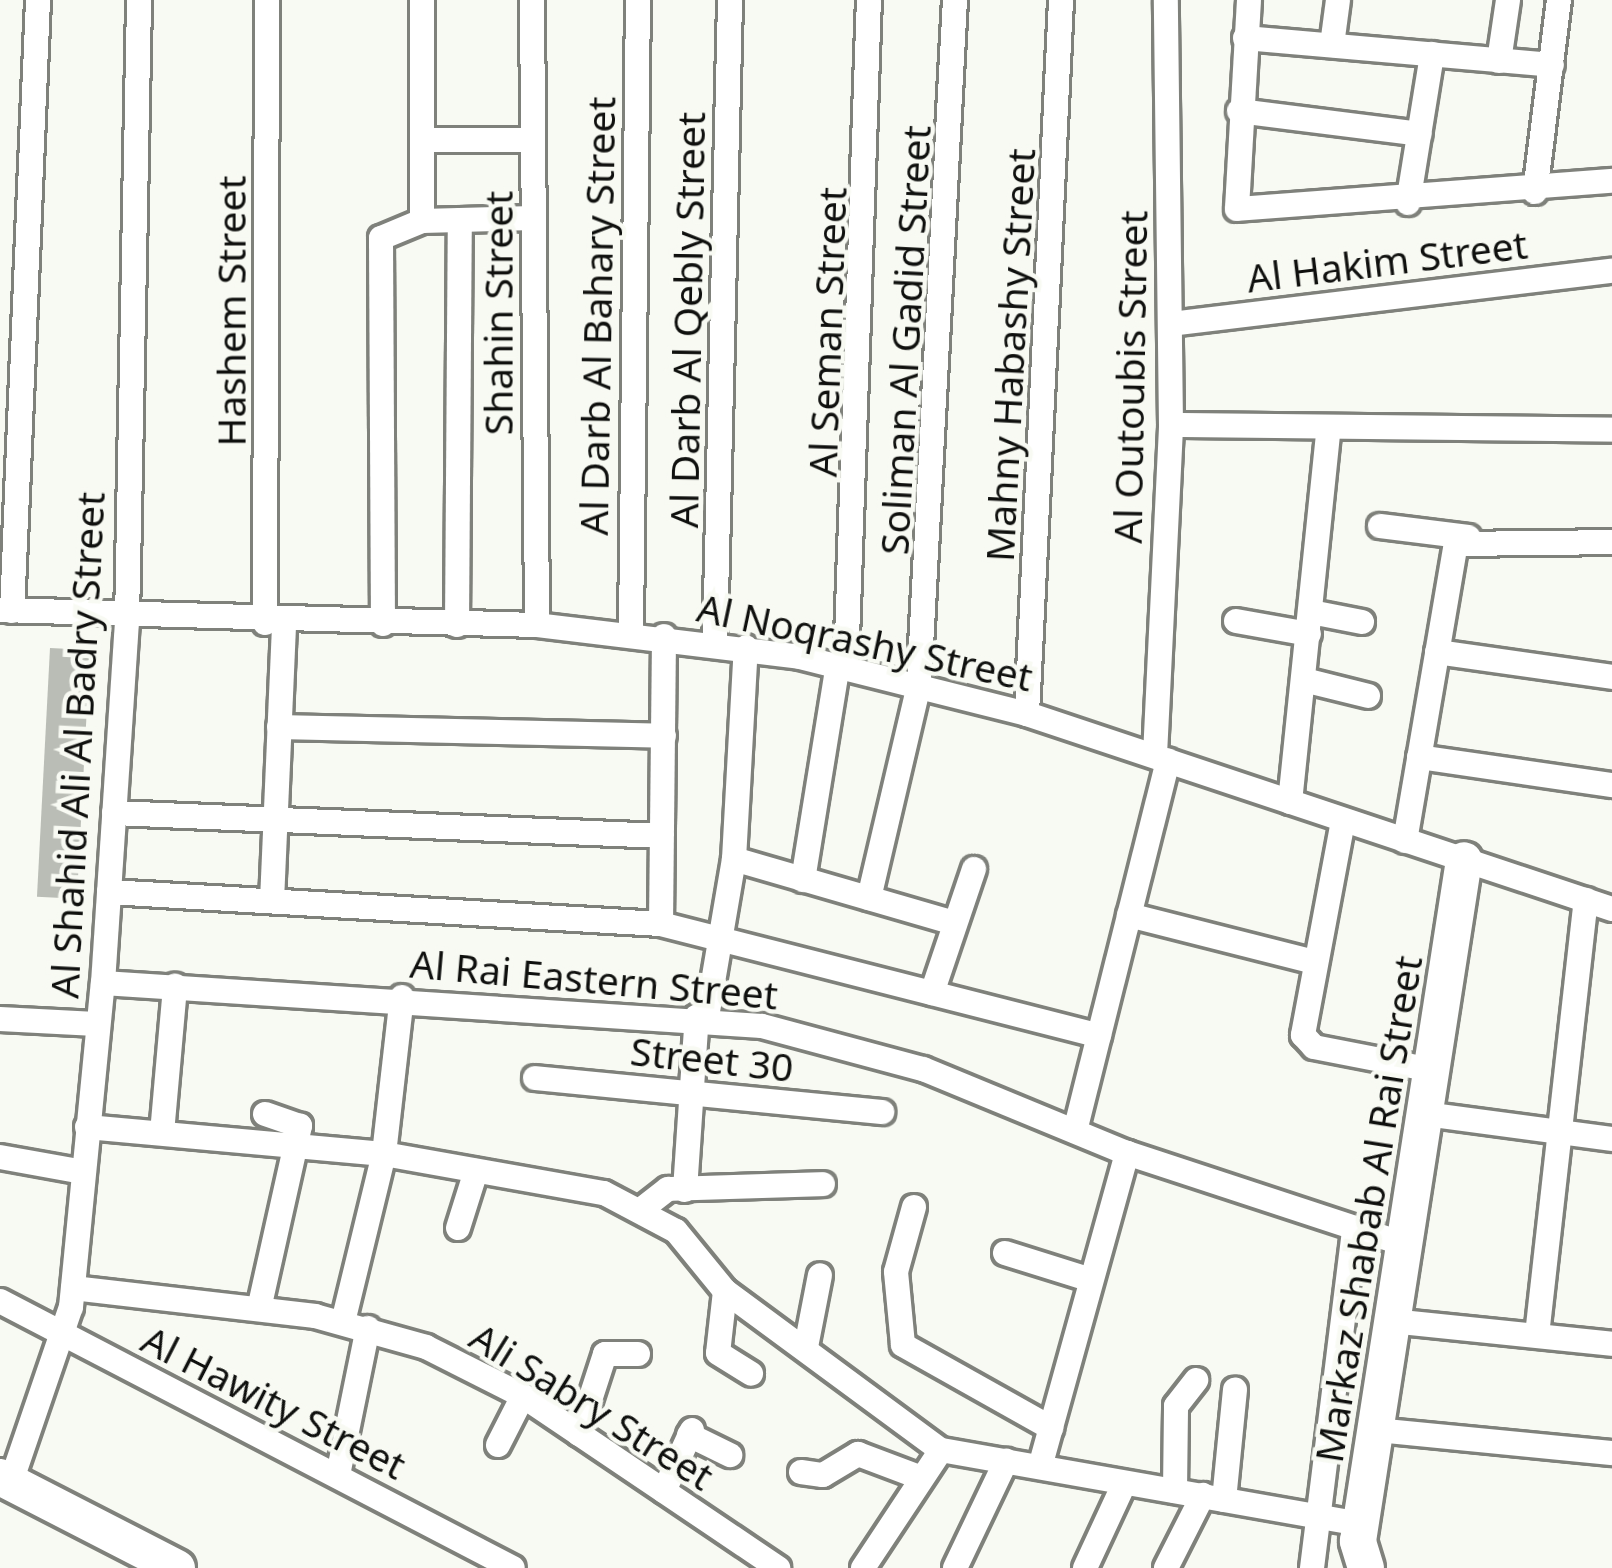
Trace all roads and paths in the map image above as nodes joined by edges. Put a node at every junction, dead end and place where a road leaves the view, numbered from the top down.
1 (38, 0) edge
2 (139, 0) edge
3 (267, 0) edge
4 (422, 0) edge
5 (532, 0) edge
6 (638, 0) edge
7 (730, 0) edge
8 (868, 0) edge
9 (955, 0) edge
10 (1061, 0) edge
11 (1166, 0) edge
12 (1249, 0) edge
13 (1338, 0) edge
14 (1508, 0) edge
15 (1559, 0) edge
16 (1245, 38) junction
17 (1332, 45) junction
18 (1432, 54) junction
19 (1499, 61) junction
20 (1552, 65) junction
21 (1239, 111) junction
22 (1420, 134) junction
23 (423, 140) junction
24 (533, 140) junction
25 (1612, 181) edge
26 (1535, 192) junction
27 (1408, 203) junction
28 (533, 218) junction
29 (460, 220) junction
30 (422, 221) junction
31 (1612, 271) edge
32 (1171, 324) junction
33 (1171, 425) junction
34 (1329, 427) junction
35 (1612, 430) edge
36 (1380, 526) dead end
37 (1468, 537) junction
38 (1612, 542) edge
39 (6, 611) edge
40 (1235, 620) dead end
41 (127, 621) junction
42 (1362, 622) dead end
43 (274, 623) junction
44 (1310, 623) junction
45 (383, 624) junction
46 (457, 625) junction
47 (537, 626) junction
48 (631, 632) junction
49 (664, 636) junction
50 (715, 642) junction
51 (746, 647) junction
52 (1437, 652) junction
53 (842, 666) junction
54 (1612, 676) edge
55 (1304, 680) junction
56 (920, 684) junction
57 (1367, 696) dead end
58 (1027, 714) junction
59 (280, 727) junction
60 (664, 736) junction
61 (1162, 757) junction
62 (1419, 757) junction
63 (1612, 784) edge
64 (1290, 802) junction
65 (114, 812) junction
66 (275, 820) junction
67 (1343, 821) junction
68 (662, 836) junction
69 (1405, 841) junction
70 (734, 859) junction
71 (1464, 860) junction
72 (974, 868) dead end
73 (803, 880) junction
74 (110, 892) junction
75 (869, 898) junction
76 (1586, 900) junction
77 (272, 901) junction
78 (1612, 909) edge
79 (1129, 915) junction
80 (956, 923) junction
81 (661, 924) junction
82 (722, 939) junction
83 (1315, 962) junction
84 (103, 982) junction
85 (175, 986) junction
86 (932, 993) junction
87 (402, 998) junction
88 (702, 1017) junction
89 (0, 1018) edge
90 (96, 1024) junction
91 (1099, 1036) junction
92 (1432, 1070) junction
93 (535, 1078) dead end
94 (692, 1093) junction
95 (882, 1112) dead end
96 (265, 1114) dead end
97 (1425, 1114) junction
98 (87, 1127) junction
99 (1075, 1131) junction
100 (1560, 1132) junction
101 (161, 1133) junction
102 (1612, 1139) edge
103 (299, 1144) junction
104 (1126, 1153) junction
105 (384, 1154) junction
106 (0, 1157) edge
107 (476, 1171) junction
108 (83, 1172) junction
109 (823, 1184) dead end
110 (685, 1190) junction
111 (914, 1207) dead end
112 (642, 1209) junction
113 (458, 1228) dead end
114 (1354, 1229) junction
115 (1403, 1244) junction
116 (1005, 1253) dead end
117 (820, 1275) dead end
118 (1091, 1280) junction
119 (74, 1288) junction
120 (725, 1291) junction
121 (0, 1301) edge
122 (259, 1309) junction
123 (1391, 1321) junction
124 (356, 1325) junction
125 (65, 1334) junction
126 (1537, 1335) junction
127 (1612, 1344) edge
128 (806, 1347) junction
129 (638, 1354) dead end
130 (751, 1374) dead end
131 (1196, 1380) dead end
132 (1235, 1390) dead end
133 (523, 1396) junction
134 (1051, 1428) junction
135 (1377, 1430) junction
136 (579, 1434) junction
137 (498, 1444) dead end
138 (941, 1450) junction
139 (1612, 1454) edge
140 (730, 1455) dead end
141 (1006, 1461) junction
142 (1040, 1467) junction
143 (801, 1472) dead end
144 (338, 1474) junction
145 (922, 1478) junction
146 (5, 1479) edge
147 (1124, 1484) junction
148 (664, 1491) junction
149 (1175, 1492) junction
150 (1213, 1497) junction
151 (1343, 1521) junction
152 (500, 1565) edge
153 (177, 1568) edge
154 (778, 1568) edge
155 (863, 1568) edge
156 (955, 1568) edge
157 (1085, 1568) edge
158 (1166, 1568) edge
159 (1312, 1568) edge
160 (1366, 1568) edge

1 - 39 street
2 - 41 street, Al Shahid Ali Al Badry Street
3 - 43 street, Hashem Street
4 - 23 street
5 - 24 street, Shahin Street
6 - 48 street, Al Darb Al Bahary Street
7 - 50 street, Al Darb Al Qebly Street
8 - 53 street, Al Seman Street
9 - 56 street, Soliman Al Gadid Street
10 - 58 street, Mahny Habashy Street
11 - 32 street, Al Outoubis Street
12 - 16 street
13 - 17 street
14 - 19 street
15 - 20 street
16 - 17 street
16 - 21 street
17 - 18 street
18 - 19 street
18 - 22 street
19 - 20 street
20 - 26 street
21 - 22 street
21 - 27 street
22 - 27 street
23 - 24 street
23 - 30 street
24 - 28 street, Shahin Street
25 - 26 street
26 - 27 street
28 - 29 street
28 - 47 street, Shahin Street
29 - 30 street
29 - 46 street
30 - 45 street
31 - 32 street, Al Hakim Street
32 - 33 street, Al Outoubis Street
33 - 34 street
33 - 61 street, Al Outoubis Street
34 - 35 street
34 - 44 street
36 - 37 street
37 - 38 street
37 - 52 street
39 - 41 street, Al Noqrashy Street
40 - 44 street
41 - 43 street, Al Noqrashy Street
41 - 65 street, Al Shahid Ali Al Badry Street
42 - 44 street
43 - 45 street, Al Noqrashy Street
43 - 59 street, Hashem Street
44 - 55 street
45 - 46 street, Al Noqrashy Street
46 - 47 street, Al Noqrashy Street
47 - 48 street, Al Noqrashy Street
48 - 49 street, Al Noqrashy Street
49 - 50 street, Al Noqrashy Street
49 - 60 street
50 - 51 street, Al Noqrashy Street
51 - 53 street, Al Noqrashy Street
51 - 70 street
52 - 54 street
52 - 62 street
53 - 56 street, Al Noqrashy Street
53 - 73 street, Al Seman Street
55 - 57 street
55 - 64 street
56 - 58 street, Al Noqrashy Street
56 - 75 street, Soliman Al Gadid Street
58 - 61 street, Al Noqrashy Street
59 - 60 street
59 - 66 street, Hashem Street
60 - 68 street
61 - 64 street, Al Noqrashy Street
61 - 79 street, Al Outoubis Street
62 - 63 street
62 - 69 street
64 - 67 street, Al Noqrashy Street
65 - 66 street
65 - 74 street, Al Shahid Ali Al Badry Street
66 - 68 street
66 - 77 street, Hashem Street
67 - 69 street, Al Noqrashy Street
67 - 83 street
68 - 81 street
69 - 71 street, Al Noqrashy Street
70 - 73 street
70 - 82 street
71 - 76 street, Al Noqrashy Street
71 - 92 street, Markaz Shabab Al Rai Street
72 - 80 street
73 - 75 street
74 - 77 street
74 - 84 street, Al Shahid Ali Al Badry Street
75 - 80 street
76 - 78 street, Al Noqrashy Street
76 - 100 street
77 - 81 street
79 - 83 street
79 - 91 street, Al Outoubis Street
80 - 86 street
81 - 82 street
82 - 86 street
82 - 88 street
83 - 92 street
84 - 85 street, Al Rai Eastern Street
84 - 90 street, Al Shahid Ali Al Badry Street
85 - 87 street, Al Rai Eastern Street
85 - 101 street
86 - 91 street
87 - 88 street, Al Rai Eastern Street
87 - 105 street
88 - 94 street
88 - 99 street, Al Rai Eastern Street
89 - 90 street
90 - 98 street, Al Shahid Ali Al Badry Street
91 - 99 street, Al Outoubis Street
92 - 97 street, Markaz Shabab Al Rai Street
93 - 94 street, Street 30
94 - 95 street, Street 30
94 - 110 street
96 - 103 street
97 - 100 street
97 - 115 street, Markaz Shabab Al Rai Street
98 - 101 street
98 - 108 street, Al Shahid Ali Al Badry Street
99 - 104 street, Al Rai Eastern Street
100 - 102 street
100 - 126 street
101 - 103 street
103 - 105 street
103 - 122 street
104 - 114 street, Al Rai Eastern Street
104 - 118 street
105 - 107 street
105 - 124 street
106 - 108 street
107 - 112 street
107 - 113 street
108 - 119 street, Al Shahid Ali Al Badry Street
109 - 110 street
110 - 112 street
111 - 134 street
112 - 120 street
114 - 115 street, Al Rai Eastern Street
114 - 151 street
115 - 123 street, Markaz Shabab Al Rai Street
116 - 118 street
117 - 128 street
118 - 134 street
119 - 122 street, Ali Sabry Street
119 - 125 street, Al Shahid Ali Al Badry Street
120 - 128 street
120 - 130 street
121 - 125 street, Al Hawity Street
122 - 124 street, Ali Sabry Street
123 - 126 street
123 - 135 street, Markaz Shabab Al Rai Street
124 - 133 street, Ali Sabry Street
124 - 144 street
125 - 144 street, Al Hawity Street
125 - 146 street, Al Shahid Ali Al Badry Street
126 - 127 street
128 - 138 street
129 - 136 street
131 - 149 street
132 - 150 street
133 - 136 street, Ali Sabry Street
133 - 137 street
134 - 142 street
135 - 139 street
135 - 151 street, Markaz Shabab Al Rai Street
136 - 148 street, Ali Sabry Street
138 - 141 street
138 - 145 street
140 - 148 street
141 - 142 street
141 - 156 street
142 - 147 street
143 - 145 street
144 - 152 street, Al Hawity Street
145 - 155 street
146 - 153 street
147 - 149 street
147 - 157 street
148 - 154 street, Ali Sabry Street
149 - 150 street
150 - 151 street
150 - 158 street
151 - 159 street
151 - 160 street, Markaz Shabab Al Rai Street

